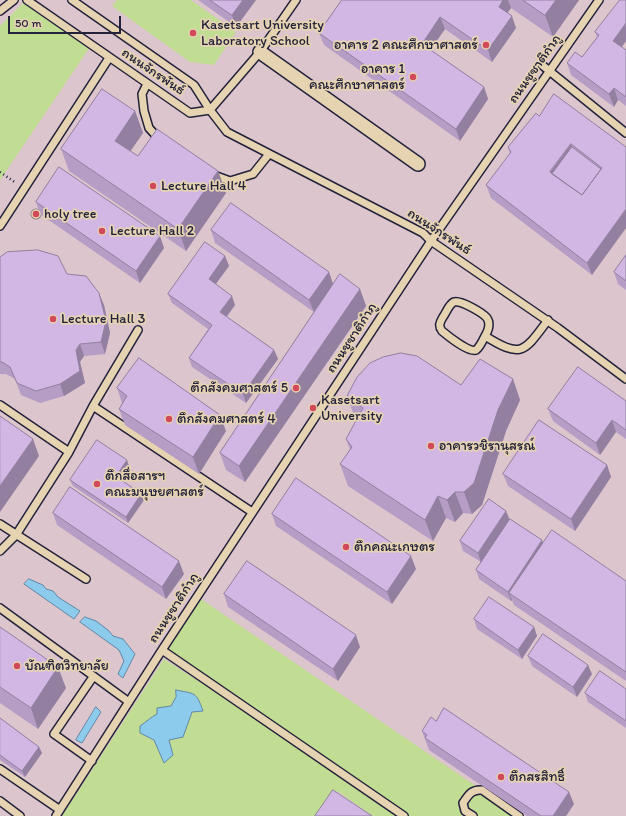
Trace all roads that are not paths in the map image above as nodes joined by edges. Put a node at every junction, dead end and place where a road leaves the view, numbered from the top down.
1 (14, 0) edge
2 (27, 0) edge
3 (72, 0) edge
4 (296, 0) edge
5 (599, 0) edge
6 (0, 11) edge
7 (260, 52) junction
8 (109, 58) junction
9 (542, 65) dead end
10 (549, 70) junction
11 (147, 84) junction
12 (210, 110) junction
13 (626, 133) edge
14 (165, 147) edge
15 (269, 154) junction
16 (418, 164) dead end
17 (207, 172) edge
18 (0, 226) edge
19 (432, 241) junction
20 (548, 320) junction
21 (138, 330) dead end
22 (486, 336) junction
23 (626, 378) edge
24 (0, 406) edge
25 (93, 406) junction
26 (69, 452) junction
27 (252, 512) junction
28 (0, 524) edge
29 (16, 535) junction
30 (0, 551) edge
31 (86, 578) dead end
32 (0, 608) edge
33 (162, 650) junction
34 (93, 677) junction
35 (129, 702) junction
36 (92, 761) junction
37 (0, 769) edge
38 (0, 802) edge
39 (58, 813) edge
40 (20, 816) edge
41 (404, 816) edge
42 (473, 816) edge
43 (519, 816) edge

1 - 6 lane
2 - 8 lane, ถนนจักรพันธ์
3 - 12 lane, ถนนจักรพันธ์
4 - 7 lane
5 - 10 lane, ถนนชูชาติกำภู
7 - 12 lane
7 - 16 street
8 - 11 lane, ถนนจักรพันธ์
8 - 18 lane
9 - 10 lane
10 - 13 lane
10 - 19 lane, ถนนชูชาติกำภู
11 - 12 lane, ถนนจักรพันธ์
11 - 14 lane
12 - 15 lane, ถนนจักรพันธ์
15 - 17 lane
15 - 19 lane, ถนนจักรพันธ์
19 - 20 lane, ถนนจักรพันธ์
19 - 27 lane, ถนนชูชาติกำภู
20 - 22 lane
20 - 23 lane, ถนนจักรพันธ์
21 - 25 lane
22 - 22 lane
24 - 26 lane
25 - 26 lane
25 - 27 lane
26 - 29 lane
27 - 33 lane, ถนนชูชาติกำภู
28 - 29 lane
29 - 30 lane
29 - 31 lane
32 - 34 lane
33 - 35 lane, ถนนชูชาติกำภู
33 - 41 lane
34 - 35 lane
34 - 36 lane
35 - 36 lane, ถนนชูชาติกำภู
36 - 39 lane, ถนนชูชาติกำภู
37 - 39 lane
38 - 40 lane
42 - 43 lane

